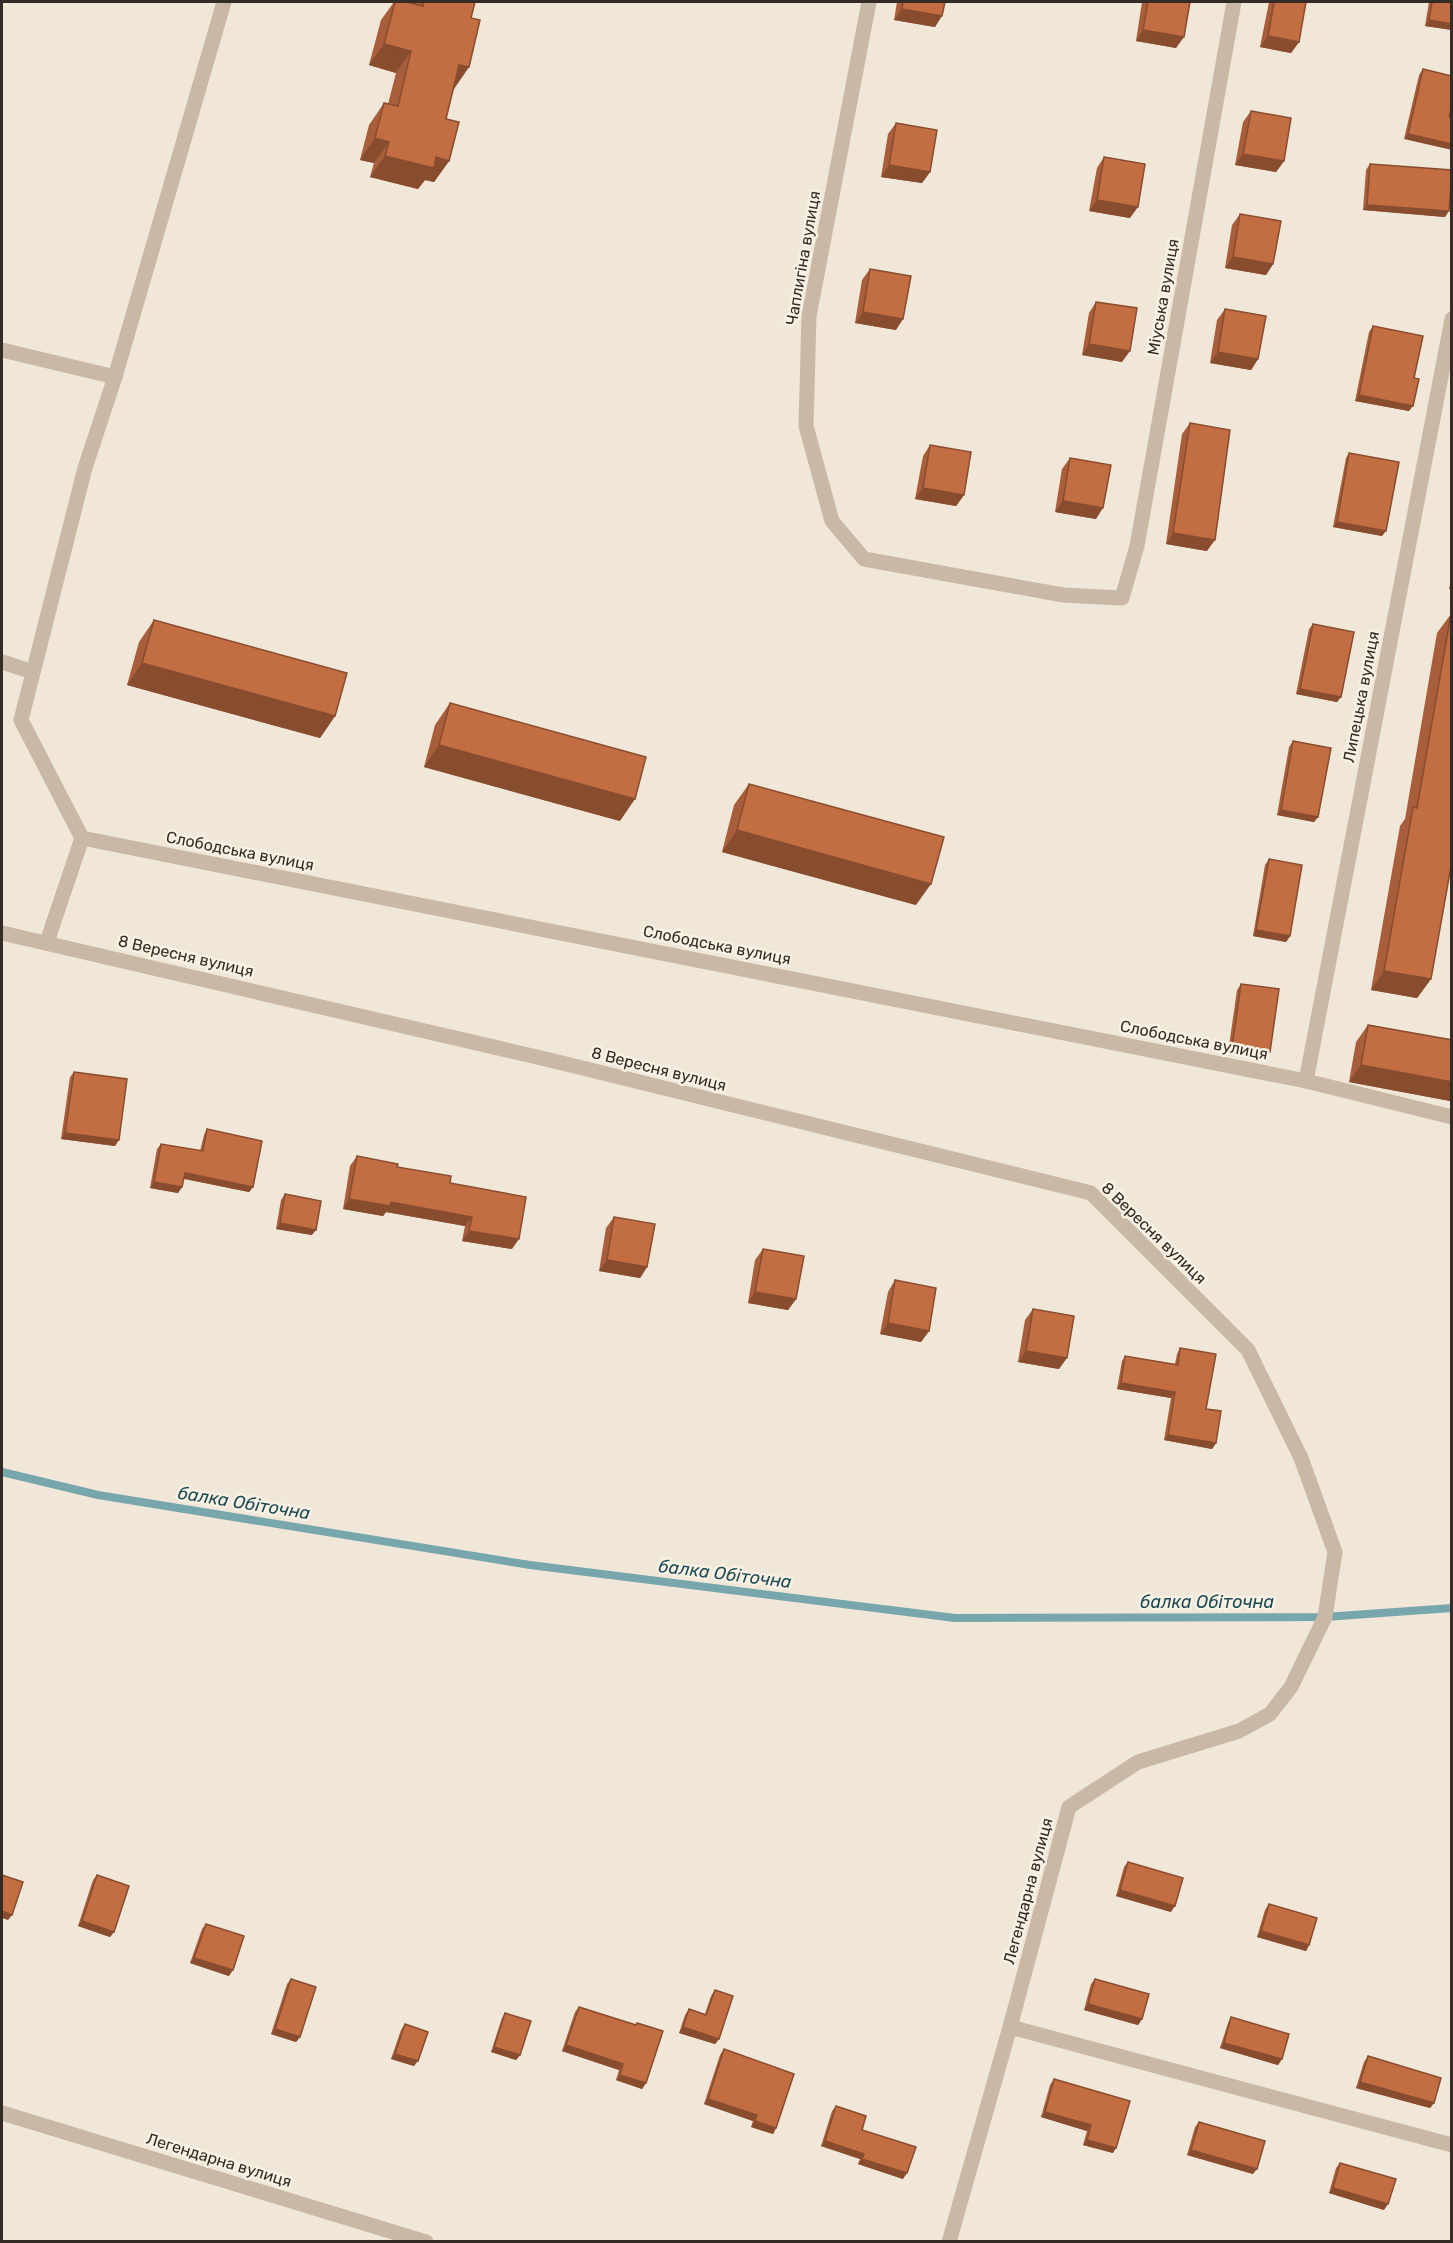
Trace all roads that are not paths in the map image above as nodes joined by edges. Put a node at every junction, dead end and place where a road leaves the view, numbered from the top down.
1 (869, 2) edge
2 (1234, 2) edge
3 (219, 3) edge
4 (1452, 319) edge
5 (2, 350) edge
6 (115, 377) junction
7 (1122, 598) joint
8 (2, 662) edge
9 (33, 672) junction
10 (82, 838) junction
11 (2, 933) edge
12 (47, 942) junction
13 (1306, 1081) junction
14 (1452, 1117) edge
15 (1248, 1350) joint
16 (1010, 2027) junction
17 (2, 2113) edge
18 (1452, 2145) edge
19 (426, 2241) edge
20 (951, 2241) edge

1 - 7 street, Чаплигіна вулиця
2 - 7 street, Міуська вулиця
3 - 6 street
4 - 13 street, Липецька вулиця
5 - 6 street
6 - 9 street
8 - 9 street
9 - 10 street
10 - 12 street
10 - 13 street, Слободська вулиця
11 - 12 street, 8 Вересня вулиця
12 - 15 street, 8 Вересня вулиця
13 - 14 street, Слободська вулиця
15 - 16 street, Легендарна вулиця
16 - 18 street
16 - 20 street, Легендарна вулиця
17 - 19 street, Легендарна вулиця

